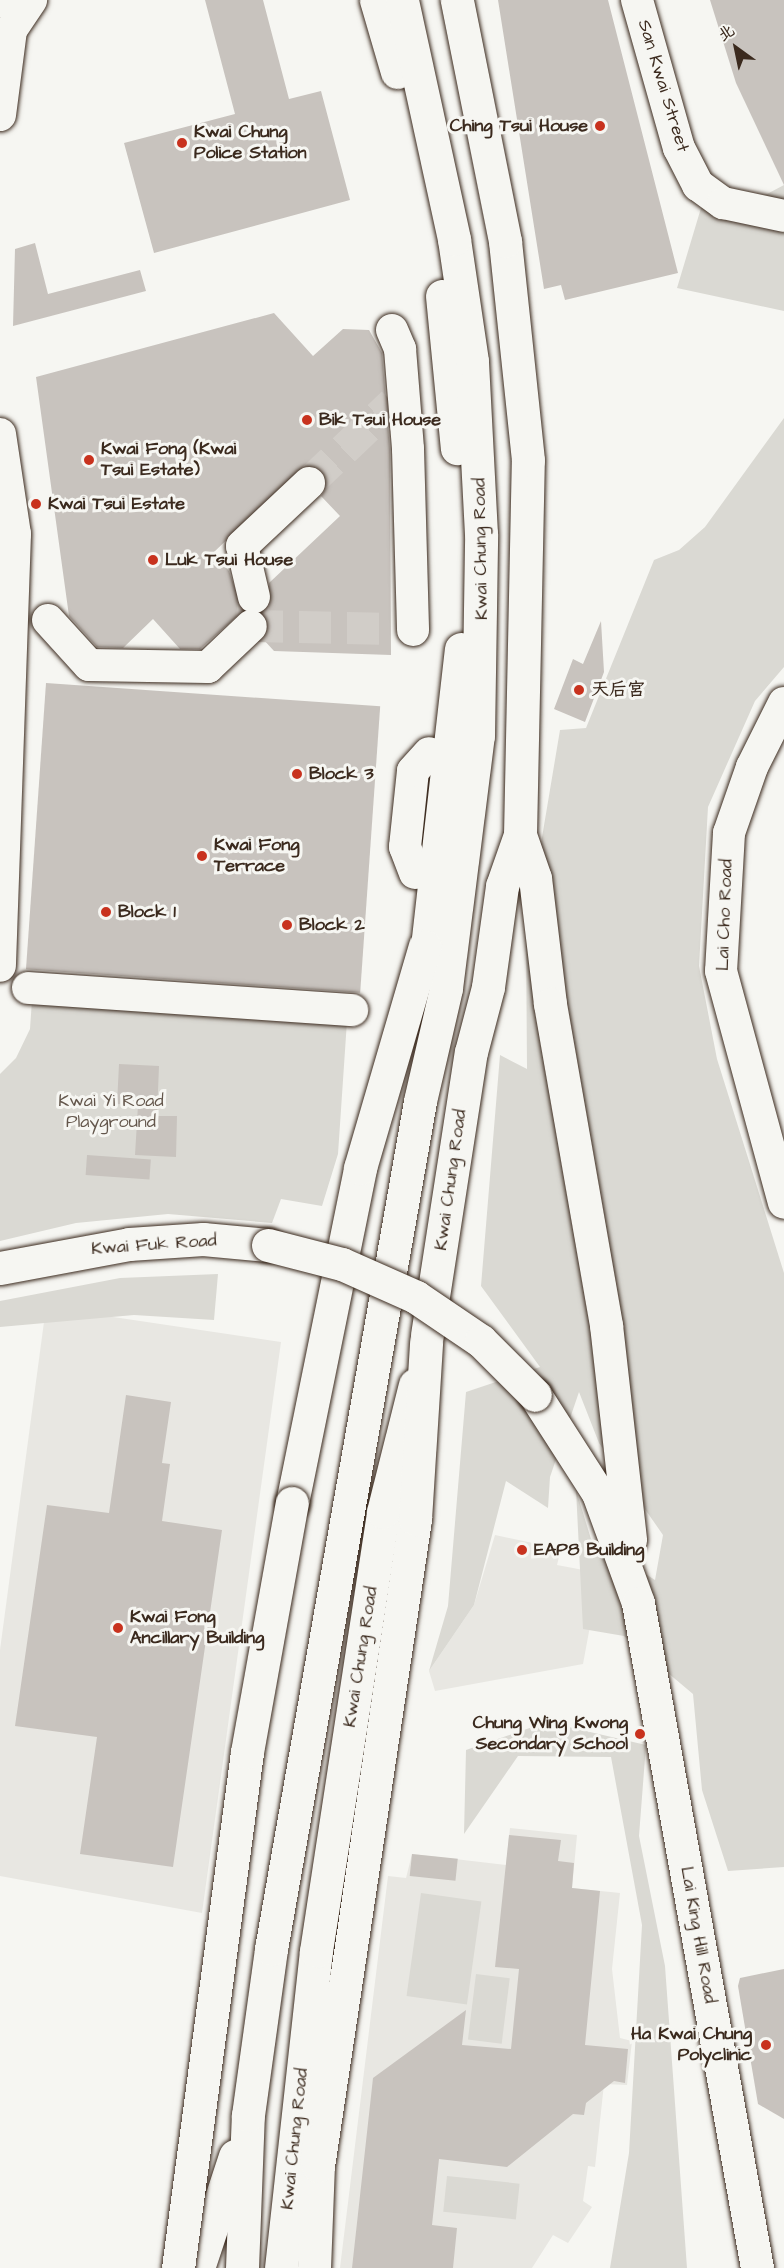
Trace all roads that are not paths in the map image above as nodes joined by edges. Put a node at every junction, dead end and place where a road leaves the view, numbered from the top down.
1 (31, 0) edge
2 (374, 0) edge
3 (402, 0) edge
4 (422, 0) edge
5 (457, 0) edge
6 (638, 0) edge
7 (0, 115) edge
8 (784, 216) edge
9 (392, 330) dead end
10 (0, 434) edge
11 (309, 483) tunnel mouth
12 (7, 593) edge
13 (490, 606) junction
14 (48, 620) dead end
15 (413, 630) dead end
16 (784, 703) edge
17 (429, 753) dead end
18 (520, 834) junction
19 (415, 873) dead end
20 (425, 946) junction
21 (0, 966) edge
22 (28, 988) dead end
23 (352, 1010) dead end
24 (471, 1052) junction
25 (420, 1101) junction
26 (784, 1203) edge
27 (0, 1268) edge
28 (426, 1342) junction
29 (638, 1603) junction
30 (248, 2115) junction
31 (178, 2268) edge
32 (198, 2268) edge
33 (242, 2268) edge
34 (281, 2268) edge
35 (314, 2268) edge
36 (757, 2268) edge

1 - 7 street
2 - 20 main road, Kwai Chung Road
3 - 13 main road, Kwai Chung Road
4 - 13 main road, Kwai Chung Road
5 - 18 main road, Kwai Chung Road
6 - 8 street, San Kwai Street
9 - 15 street
10 - 12 street
11 - 14 street
12 - 21 street
13 - 24 main road, Kwai Chung Road
13 - 25 main road, Kwai Chung Road
16 - 26 street, Lai Cho Road
17 - 19 street
18 - 24 main road, Kwai Chung Road
18 - 29 main road
20 - 25 main road, Kwai Chung Road
20 - 31 main road, bridge
22 - 23 street
24 - 28 main road, Kwai Chung Road
25 - 30 main road, Kwai Chung Road
27 - 29 main road, Kwai Fuk Road, bridge
28 - 34 main road, Kwai Chung Road
28 - 35 main road
29 - 36 main road, Lai King Hill Road
30 - 32 main road
30 - 33 main road, Kwai Chung Road

